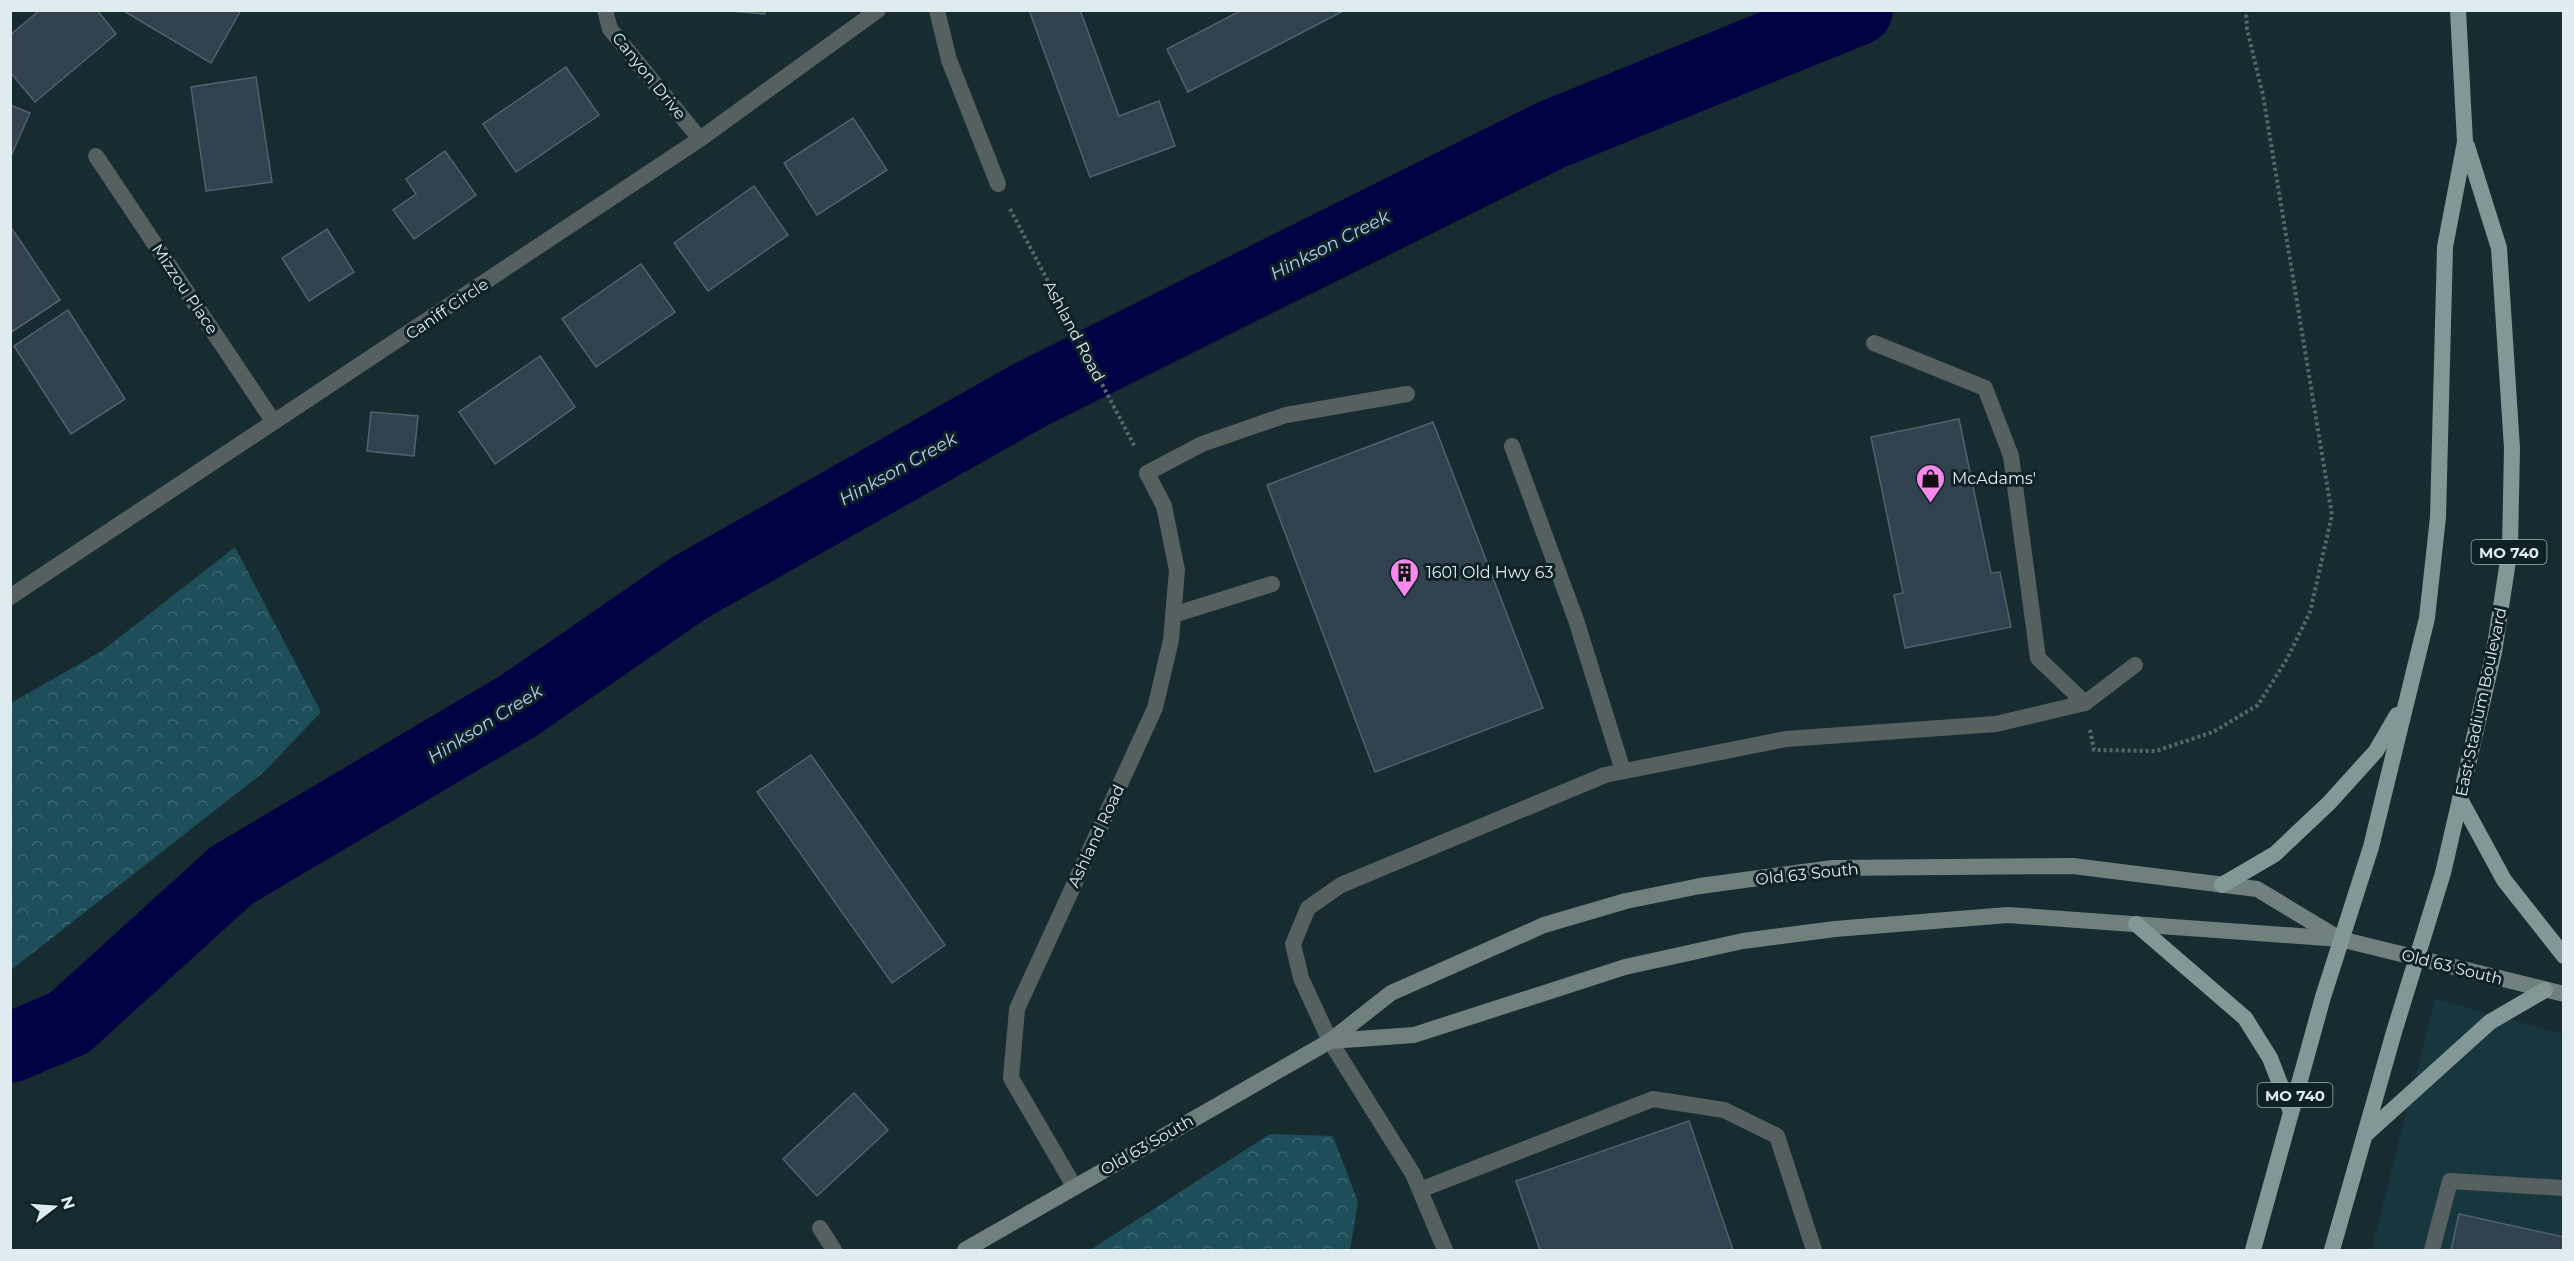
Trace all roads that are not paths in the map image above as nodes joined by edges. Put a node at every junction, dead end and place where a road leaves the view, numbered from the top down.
1 (605, 10) edge
2 (878, 10) edge
3 (937, 10) edge
4 (2458, 10) edge
5 (700, 139) junction
6 (2466, 142) junction
7 (96, 156) dead end
8 (998, 184) dead end
9 (1875, 343) dead end
10 (1407, 394) dead end
11 (273, 421) junction
12 (1512, 446) dead end
13 (1272, 584) dead end
14 (10, 597) edge
15 (1173, 615) junction
16 (2134, 665) dead end
17 (2407, 699) junction
18 (2085, 703) junction
19 (1623, 771) junction
20 (2460, 798) junction
21 (2222, 885) junction
22 (2136, 924) junction
23 (2340, 939) junction
24 (2564, 956) edge
25 (2418, 958) junction
26 (2545, 990) junction
27 (2564, 994) edge
28 (1330, 1041) junction
29 (2291, 1112) junction
30 (2365, 1135) junction
31 (1074, 1186) junction
32 (2564, 1188) edge
33 (1420, 1190) junction
34 (820, 1228) dead end
35 (834, 1251) edge
36 (965, 1251) edge
37 (1445, 1251) edge
38 (1814, 1251) edge
39 (2253, 1251) edge
40 (2332, 1251) edge
41 (2432, 1251) edge

1 - 5 street, Canyon Drive
2 - 5 street, Caniff Circle
3 - 8 street
4 - 6 main road, East Stadium Boulevard / MO 740
5 - 11 street, Caniff Circle
6 - 17 main road, East Stadium Boulevard / MO 740
6 - 20 main road, East Stadium Boulevard / MO 740
7 - 11 street, Mizzou Place
9 - 18 street
10 - 15 street, Ashland Road
11 - 14 street, Caniff Circle
12 - 19 street
13 - 15 street
15 - 31 street, Ashland Road
16 - 18 street
17 - 21 main road
17 - 23 main road, East Stadium Boulevard / MO 740
18 - 19 street
19 - 28 street
20 - 24 main road
20 - 25 main road, East Stadium Boulevard / MO 740
21 - 23 main road, Old 63 South
21 - 28 main road, Old 63 South
22 - 23 main road, Old 63 South
22 - 28 main road, Old 63 South
22 - 29 main road
23 - 25 main road, Old 63 South
23 - 29 main road, East Stadium Boulevard / MO 740
25 - 26 main road, Old 63 South
25 - 30 main road, East Stadium Boulevard / MO 740
26 - 27 main road, Old 63 South
26 - 30 main road
28 - 31 main road, Old 63 South
28 - 33 street
29 - 39 main road, East Stadium Boulevard / MO 740
30 - 40 main road, East Stadium Boulevard / MO 740
31 - 36 main road, Old 63 South
32 - 41 street
33 - 37 street
33 - 38 street
34 - 35 street

